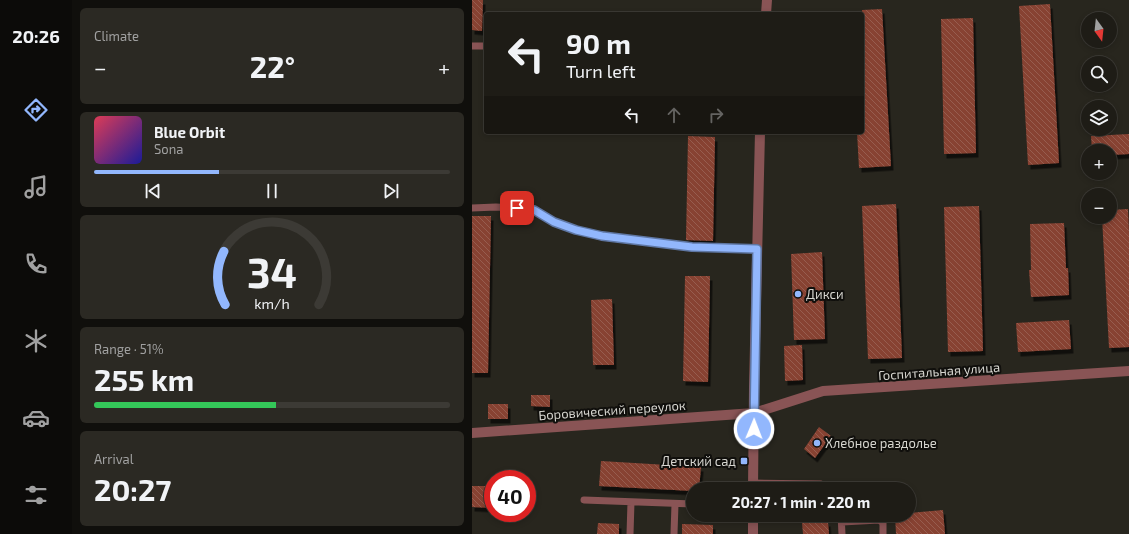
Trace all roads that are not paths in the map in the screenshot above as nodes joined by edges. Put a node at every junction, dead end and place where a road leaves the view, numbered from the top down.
1 (767, 0) edge
2 (766, 12) edge
3 (472, 46) edge
4 (484, 46) edge
5 (760, 134) edge
6 (472, 208) edge
7 (757, 249) junction
8 (1129, 371) edge
9 (754, 413) junction
10 (472, 433) edge
11 (753, 482) edge
12 (584, 500) dead end
13 (631, 502) junction
14 (675, 504) junction
15 (686, 504) edge
16 (753, 522) edge
17 (841, 522) edge
18 (881, 522) edge
19 (630, 534) edge
20 (674, 534) edge
21 (753, 534) edge
22 (842, 534) edge
23 (883, 534) edge

1 - 2 street
3 - 4 lane
5 - 7 street
6 - 7 lane
7 - 9 street
8 - 9 street, Госпитальная улица
9 - 10 street, Боровический переулок
9 - 11 street
12 - 13 lane
13 - 14 lane
13 - 19 lane
14 - 15 lane
14 - 20 lane
16 - 21 street
17 - 22 lane
18 - 23 lane

